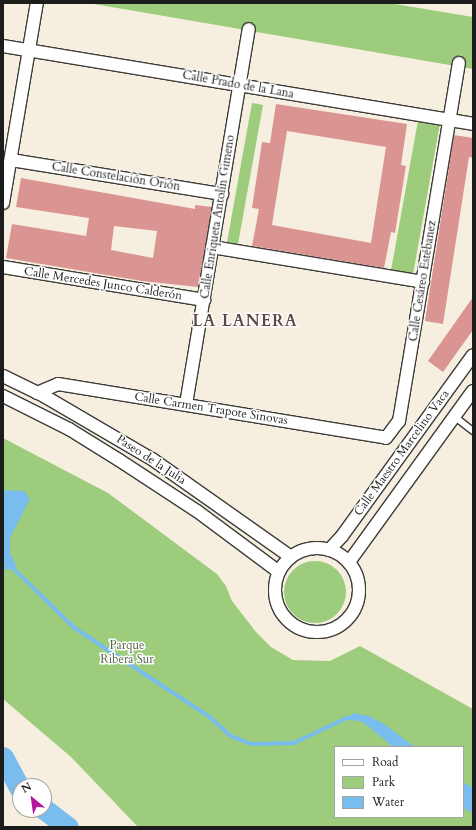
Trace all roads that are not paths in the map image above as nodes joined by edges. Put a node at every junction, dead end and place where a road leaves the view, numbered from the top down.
1 (37, 3) edge
2 (249, 29) dead end
3 (3, 46) edge
4 (30, 50) junction
5 (459, 63) dead end
6 (239, 85) junction
7 (449, 120) junction
8 (473, 124) edge
9 (11, 160) junction
10 (222, 194) junction
11 (3, 203) edge
12 (212, 247) junction
13 (3, 267) edge
14 (423, 282) junction
15 (204, 300) junction
16 (473, 355) edge
17 (3, 376) edge
18 (473, 391) edge
19 (37, 393) junction
20 (3, 396) edge
21 (186, 404) junction
22 (455, 417) junction
23 (473, 431) edge
24 (386, 438) joint
25 (329, 550) junction
26 (291, 557) junction
27 (349, 562) junction
28 (279, 572) junction

1 - 4 street
2 - 6 street, Calle Enriqueta Antolín Gimeno
3 - 4 street, Calle Prado de la Lana
4 - 6 street, Calle Prado de la Lana
4 - 9 street
5 - 7 street
6 - 7 street, Calle Prado de la Lana
6 - 10 street, Calle Enriqueta Antolín Gimeno
7 - 8 street, Calle Prado de la Lana
7 - 14 street, Calle Cesáreo Estébanez
9 - 10 street, Calle Constelación Orión
9 - 11 street
10 - 12 street, Calle Enriqueta Antolín Gimeno
12 - 14 street
12 - 15 street, Calle Enriqueta Antolín Gimeno
13 - 15 street, Calle Mercedes Junco Calderón
14 - 24 street, Calle Cesáreo Estébanez
15 - 21 street, Calle Enriqueta Antolín Gimeno
16 - 25 street, Calle Maestro Marcelino Vaca
17 - 19 street, Paseo de la Julia
18 - 22 street, Calle Maestro Marcelino Vaca
19 - 21 street, Calle Carmen Trapote Sinovas
19 - 26 street, Paseo de la Julia
20 - 28 street, Paseo de la Julia
21 - 24 street, Calle Carmen Trapote Sinovas
22 - 23 lane
22 - 27 street, Calle Maestro Marcelino Vaca
25 - 26 street
25 - 27 street
26 - 28 street
27 - 28 street

